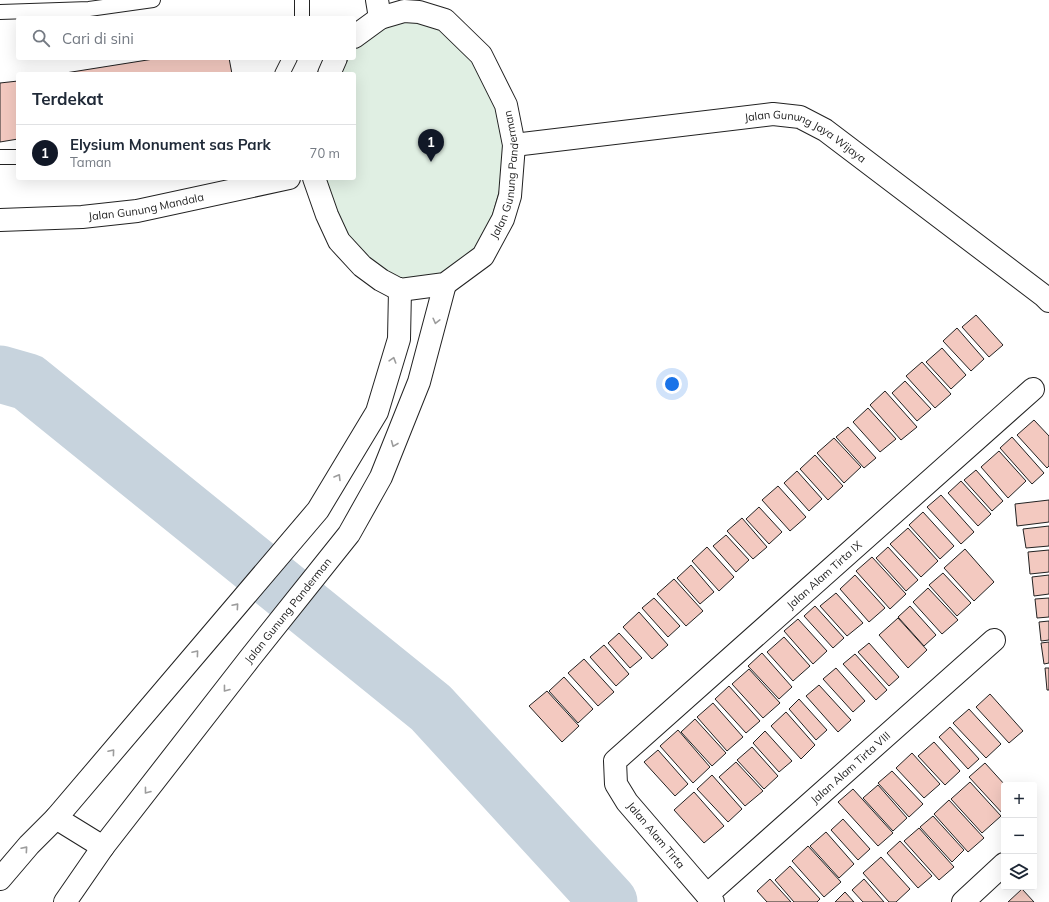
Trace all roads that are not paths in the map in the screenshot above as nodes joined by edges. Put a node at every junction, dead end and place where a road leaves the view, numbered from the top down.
1 (153, 0) edge
2 (302, 0) edge
3 (89, 4) edge
4 (23, 6) edge
5 (418, 6) edge
6 (378, 9) edge
7 (0, 12) edge
8 (302, 16) edge
9 (356, 35) edge
10 (289, 60) edge
11 (335, 60) edge
12 (283, 72) edge
13 (330, 72) edge
14 (514, 145) junction
15 (0, 157) edge
16 (16, 157) edge
17 (280, 180) edge
18 (315, 180) edge
19 (0, 220) edge
20 (445, 284) junction
21 (400, 290) junction
22 (1049, 302) edge
23 (1033, 389) dead end
24 (994, 640) dead end
25 (615, 761) joint
26 (56, 818) junction
27 (103, 847) junction
28 (1001, 867) edge
29 (0, 879) edge
30 (710, 899) edge
31 (65, 902) edge
32 (963, 902) edge

1 - 3 lane
2 - 8 lane
3 - 4 lane
4 - 7 lane
5 - 6 street, Jalan Gunung Panderman
5 - 14 street, Jalan Gunung Panderman
6 - 9 street, Jalan Gunung Panderman
10 - 12 lane
11 - 13 street
14 - 20 street, Jalan Gunung Panderman
14 - 22 street, Jalan Gunung Jaya Wijaya
15 - 16 lane
17 - 19 street, Jalan Gunung Mandala
18 - 21 street
20 - 21 street, Jalan Gunung Panderman
20 -> 27 street, Jalan Gunung Panderman
26 -> 21 street
23 - 25 street, Jalan Alam Tirta IX
24 - 30 street, Jalan Alam Tirta VIII
25 - 30 street, Jalan Alam Tirta
26 - 27 street
29 -> 26 street
27 - 31 street, Jalan Gunung Panderman
28 - 32 street

